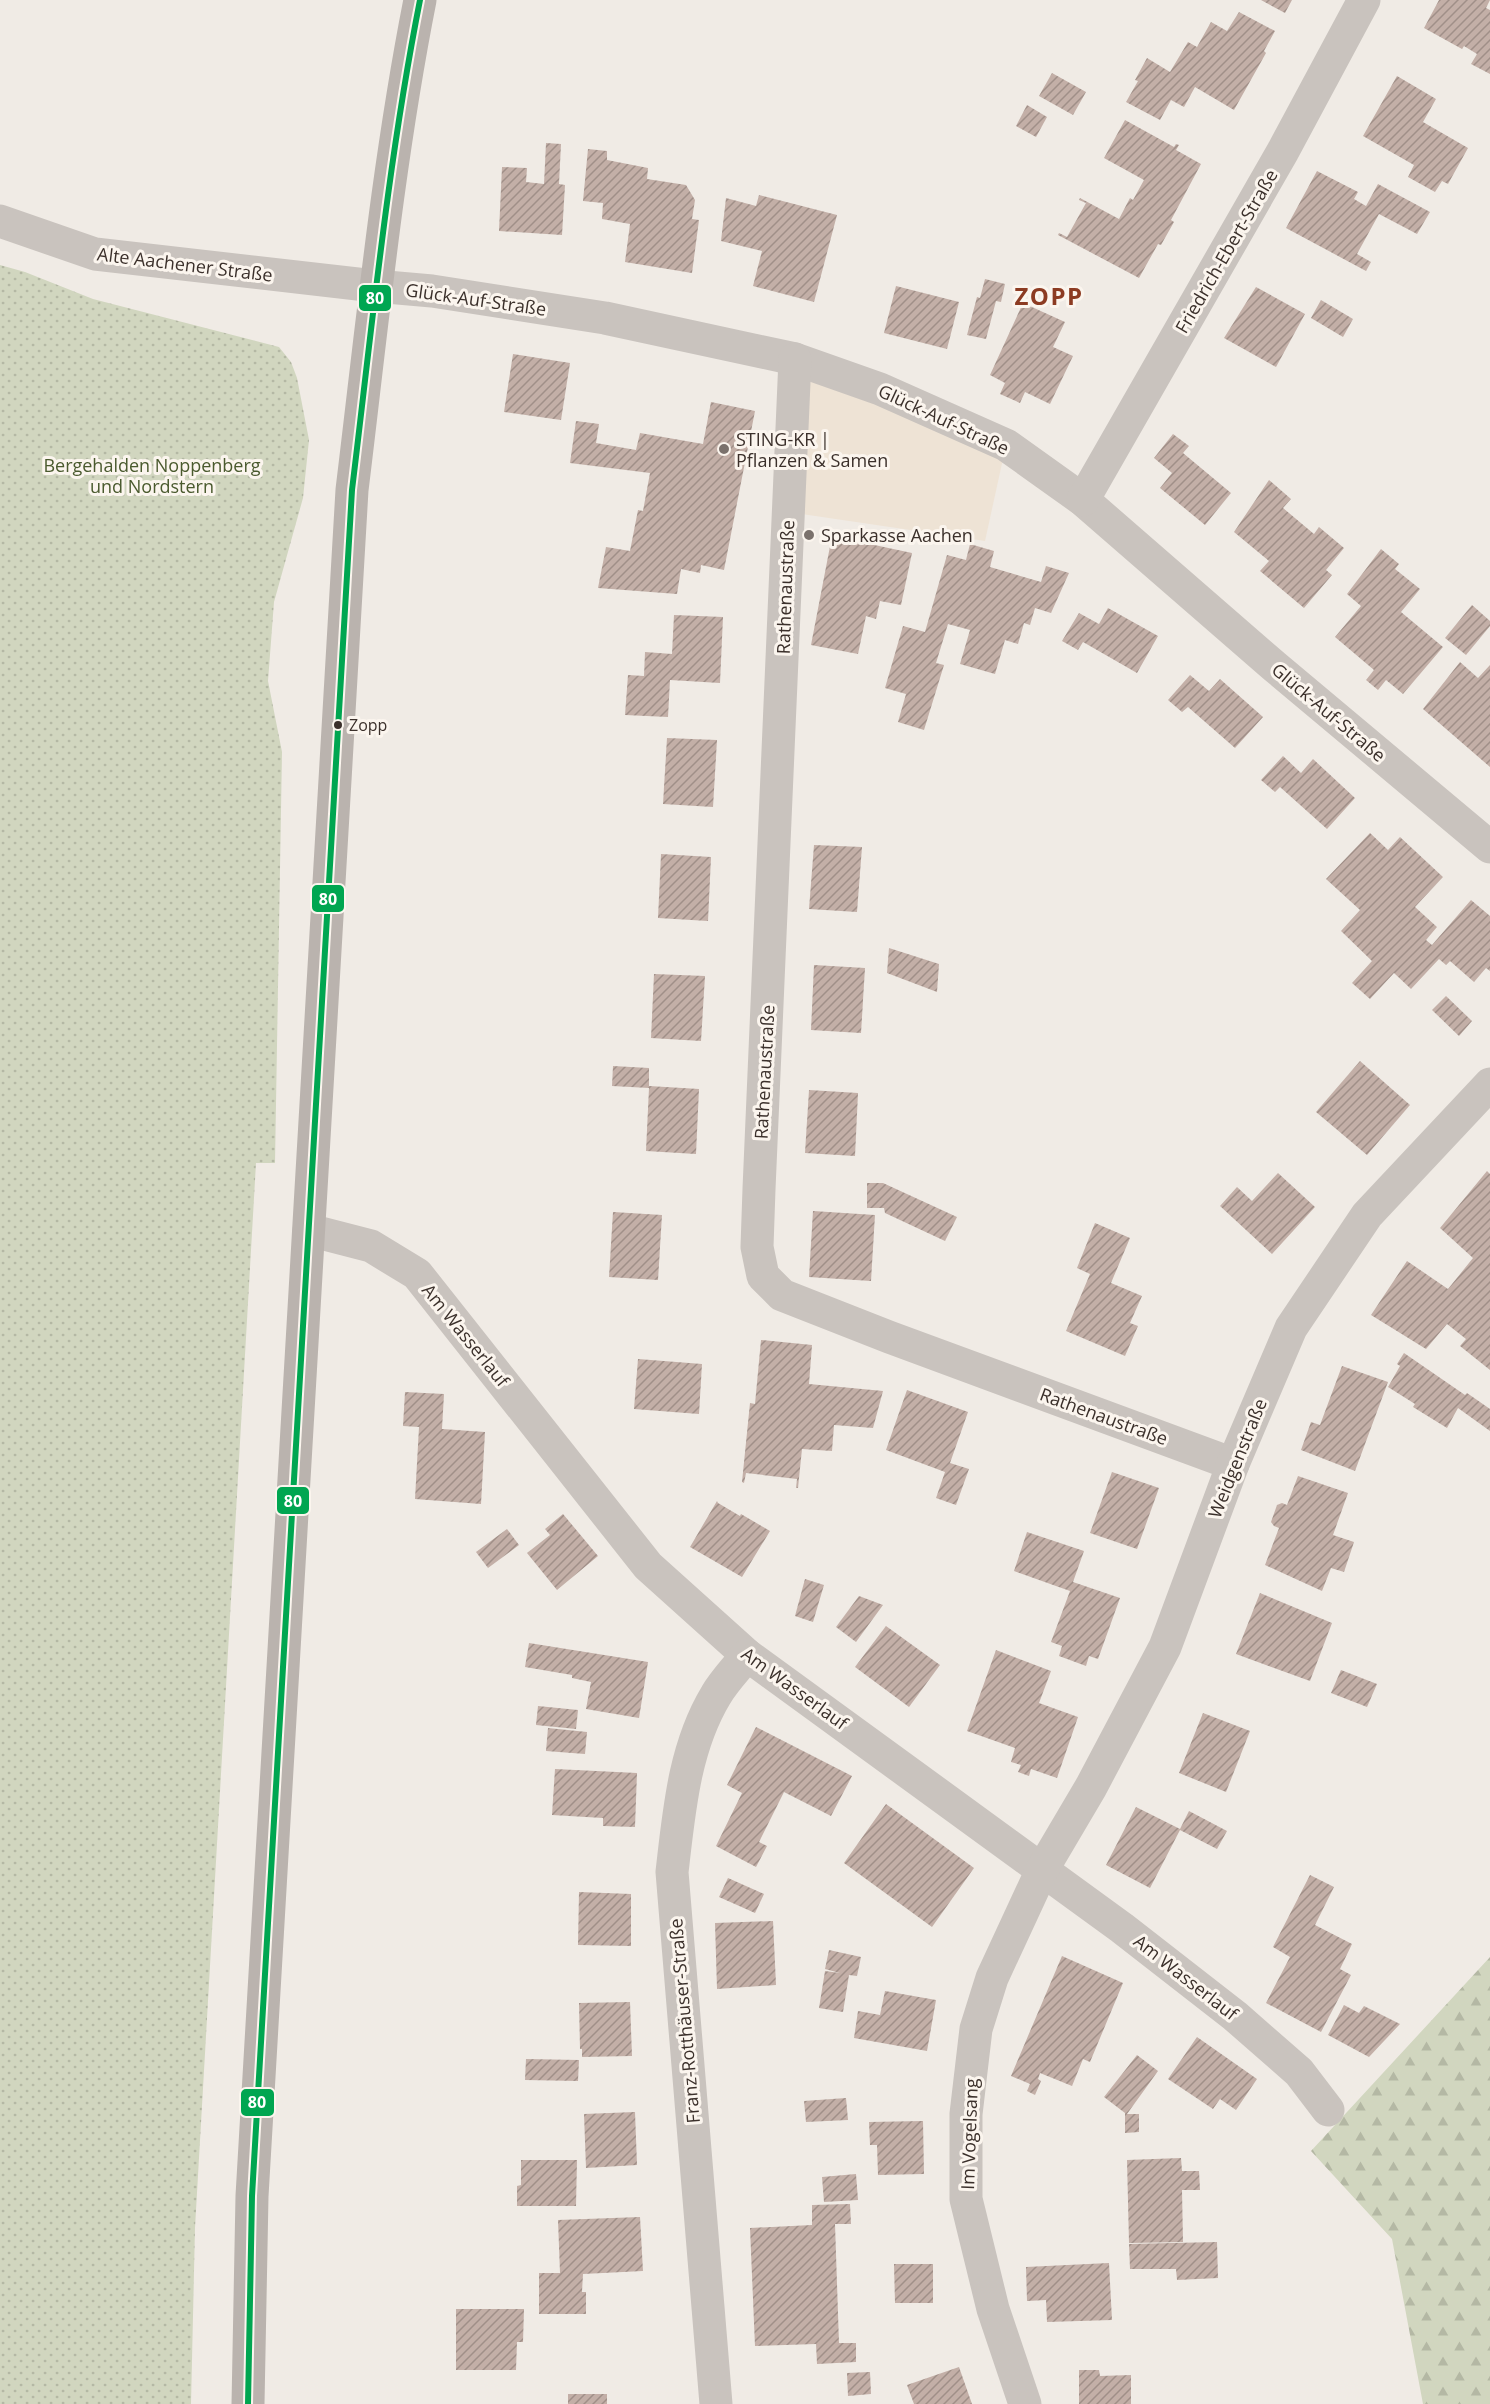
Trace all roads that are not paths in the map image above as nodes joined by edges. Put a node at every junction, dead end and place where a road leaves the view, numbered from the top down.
1 (420, 0) edge
2 (1364, 0) edge
3 (0, 222) edge
4 (375, 286) junction
5 (795, 359) junction
6 (1083, 500) junction
7 (1490, 847) edge
8 (1490, 1084) edge
9 (309, 1230) junction
10 (1233, 1464) junction
11 (747, 1655) junction
12 (1042, 1870) junction
13 (1328, 2110) dead end
14 (248, 2404) edge
15 (716, 2404) edge
16 (1025, 2404) edge

1 - 4 main road
2 - 6 street, Friedrich-Ebert-Straße
3 - 4 street, Alte Aachener Straße
4 - 5 street, Glück-Auf-Straße
4 - 9 main road
5 - 6 street, Glück-Auf-Straße
5 - 10 street, Rathenaustraße
6 - 7 street, Glück-Auf-Straße
8 - 10 street, Weidgenstraße
9 - 11 street, Am Wasserlauf
9 - 14 main road
10 - 12 street, Weidgenstraße
11 - 12 street, Am Wasserlauf
11 - 15 street, Franz-Rotthäuser-Straße
12 - 13 street, Am Wasserlauf
12 - 16 street, Im Vogelsang

